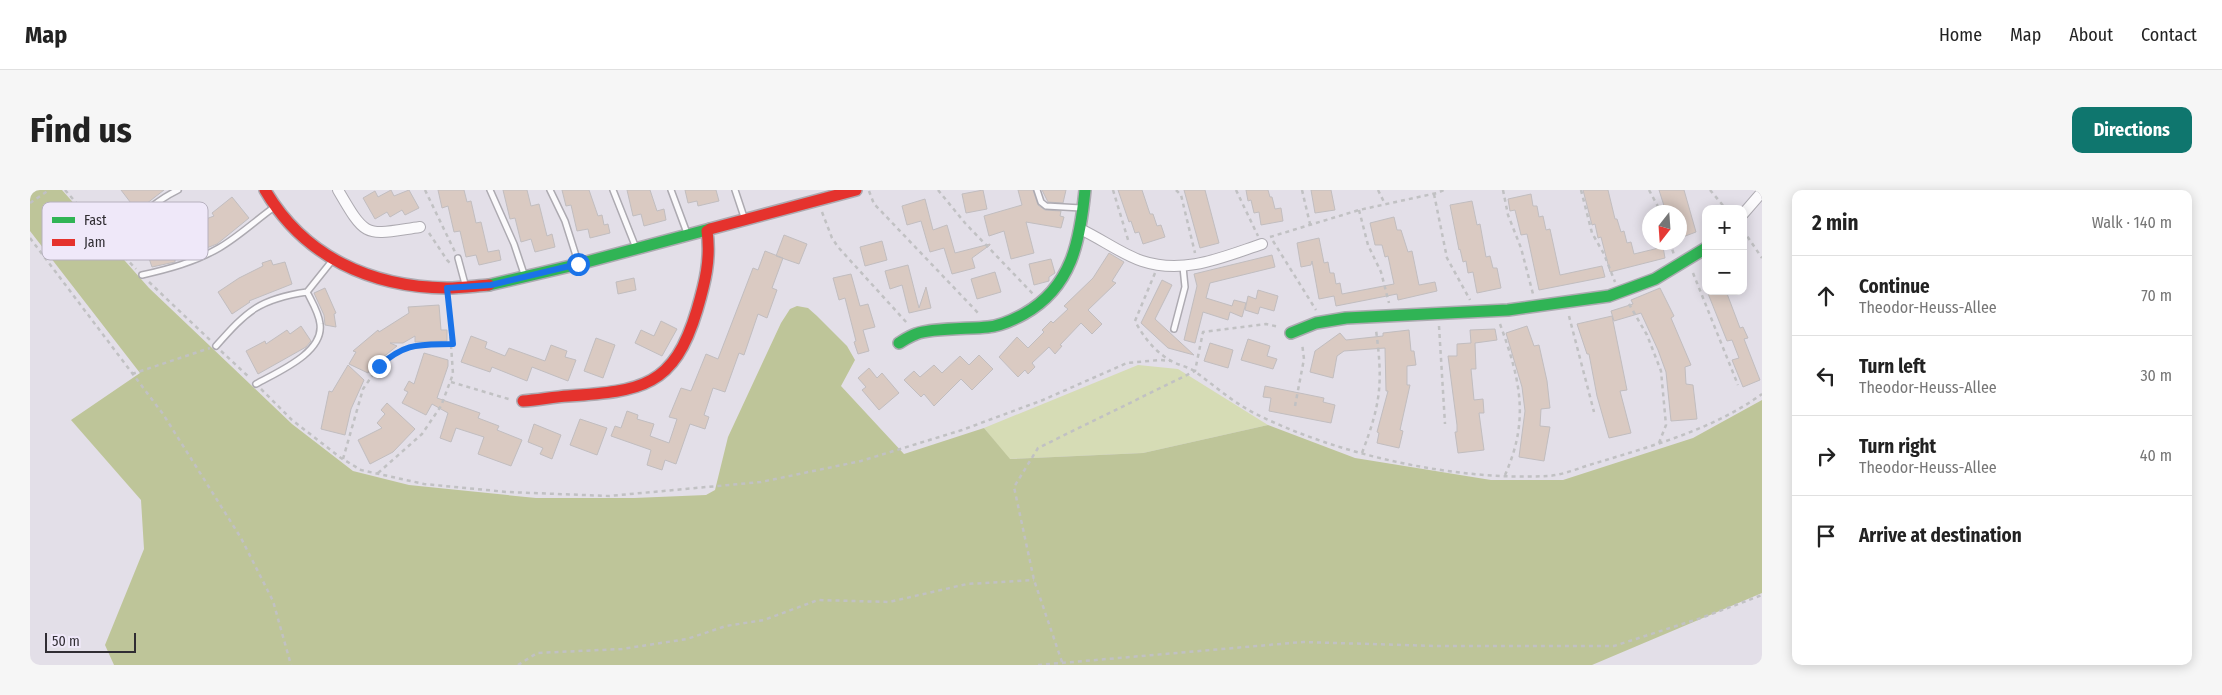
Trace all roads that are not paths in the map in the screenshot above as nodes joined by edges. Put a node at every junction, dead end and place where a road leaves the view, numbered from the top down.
1 (178, 190) edge
2 (265, 190) edge
3 (338, 190) edge
4 (490, 190) edge
5 (550, 190) edge
6 (613, 190) edge
7 (671, 190) edge
8 (735, 190) edge
9 (856, 190) edge
10 (1037, 190) edge
11 (1085, 190) edge
12 (1762, 192) edge
13 (156, 202) edge
14 (275, 206) junction
15 (1084, 208) junction
16 (1747, 209) edge
17 (745, 220) junction
18 (420, 227) road end
19 (1080, 229) junction
20 (707, 231) junction
21 (688, 236) junction
22 (1266, 241) road end
23 (637, 250) junction
24 (1703, 250) edge
25 (208, 254) edge
26 (458, 258) road end
27 (195, 260) edge
28 (333, 260) junction
29 (578, 264) junction
30 (1183, 267) junction
31 (142, 275) road end
32 (525, 277) junction
33 (466, 288) junction
34 (307, 292) junction
35 (1174, 329) dead end
36 (1295, 331) road end
37 (899, 343) dead end
38 (216, 346) road end
39 (256, 384) road end
40 (523, 402) road end

1 - 13 lane
2 - 14 street
3 - 18 street
4 - 32 lane
5 - 29 lane
6 - 23 lane
7 - 21 lane
8 - 17 lane
9 - 17 street
10 - 15 lane
11 - 15 street
12 - 16 street
14 - 25 lane
14 - 28 street
15 - 19 street
17 - 20 street
19 - 30 street
19 - 37 street
20 - 21 street
20 - 40 street
21 - 23 street
22 - 30 street
23 - 29 street
24 - 36 street
26 - 33 lane
27 - 31 lane
28 - 33 street
28 - 34 lane
29 - 32 street
30 - 35 lane
32 - 33 street
34 - 38 lane
34 - 39 lane

